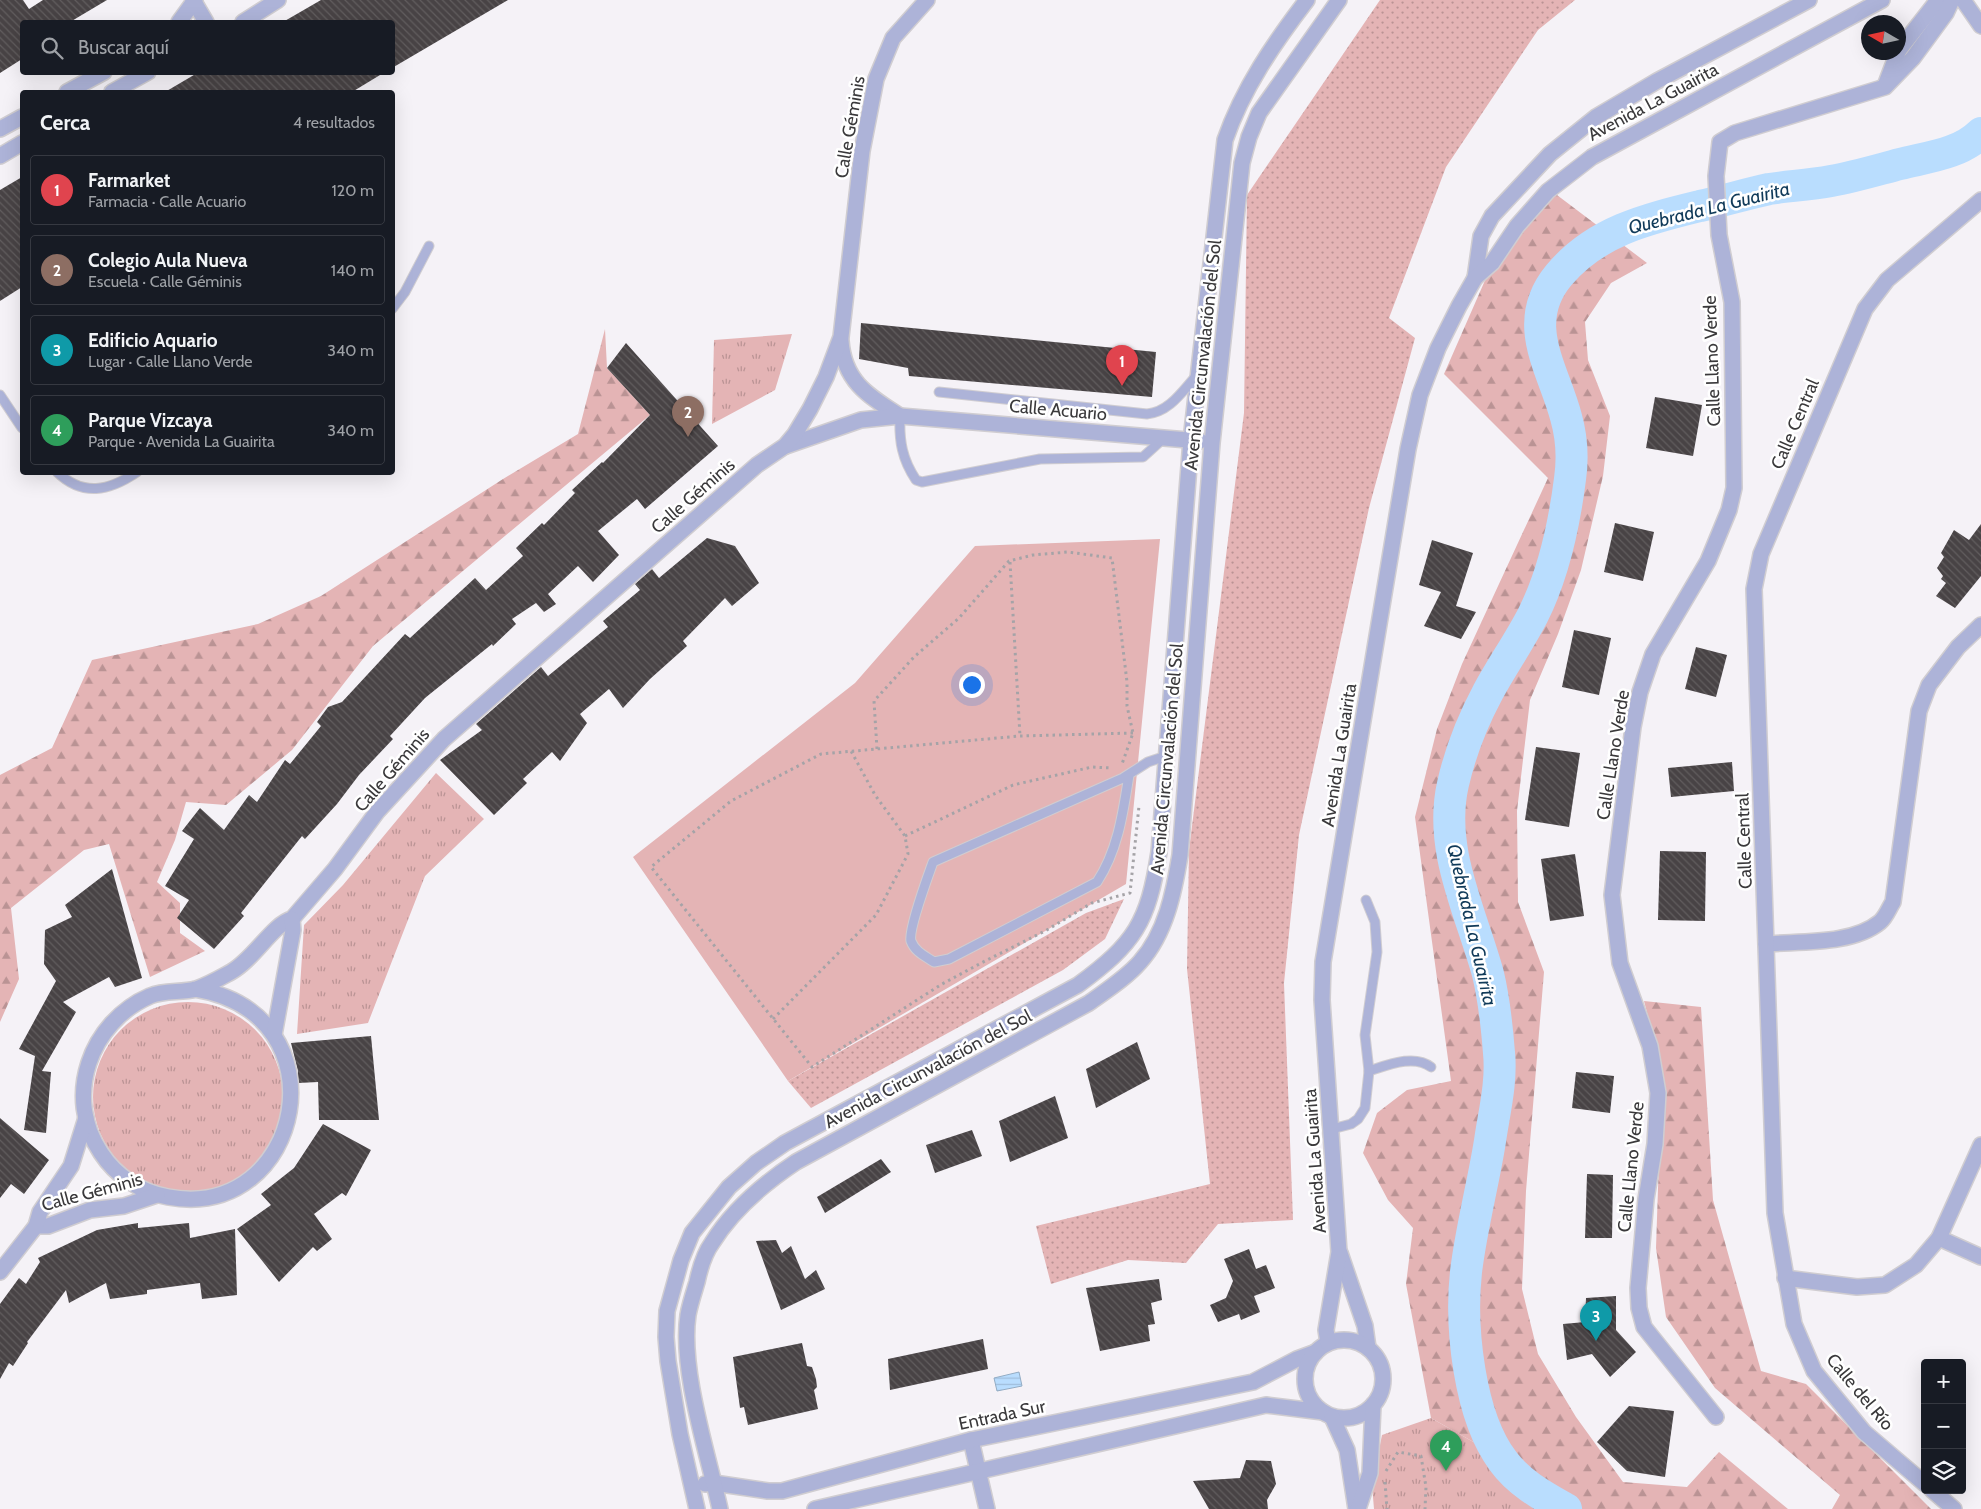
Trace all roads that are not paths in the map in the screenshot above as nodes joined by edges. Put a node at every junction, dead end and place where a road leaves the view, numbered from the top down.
1 (194, 0) edge
2 (278, 0) edge
3 (927, 0) edge
4 (1307, 0) edge
5 (1339, 0) edge
6 (1809, 0) edge
7 (1882, 0) edge
8 (1938, 0) edge
9 (1952, 0) edge
10 (1963, 0) edge
11 (180, 20) edge
12 (205, 20) edge
13 (246, 20) edge
14 (1981, 26) edge
15 (1906, 42) edge
16 (1895, 60) edge
17 (98, 75) edge
18 (143, 75) edge
19 (1885, 87) junction
20 (71, 90) edge
21 (116, 90) edge
22 (20, 118) edge
23 (0, 129) edge
24 (20, 144) edge
25 (0, 156) edge
26 (1981, 200) edge
27 (430, 246) dead end
28 (1476, 278) junction
29 (395, 305) edge
30 (841, 337) junction
31 (1198, 374) junction
32 (939, 392) dead end
33 (0, 395) edge
34 (900, 416) junction
35 (20, 425) edge
36 (1164, 438) junction
37 (1191, 440) junction
38 (1212, 443) junction
39 (785, 446) junction
40 (60, 475) edge
41 (133, 475) edge
42 (1981, 625) edge
43 (1166, 756) junction
44 (1128, 775) junction
45 (1159, 852) junction
46 (1180, 855) junction
47 (1366, 900) dead end
48 (292, 919) junction
49 (1766, 944) junction
50 (195, 989) junction
51 (274, 1035) junction
52 (1431, 1067) dead end
53 (1369, 1071) junction
54 (86, 1118) junction
55 (1332, 1129) junction
56 (1981, 1145) edge
57 (157, 1195) junction
58 (36, 1226) junction
59 (1939, 1238) junction
60 (1340, 1252) junction
61 (1981, 1257) edge
62 (0, 1272) edge
63 (1785, 1278) junction
64 (1322, 1348) junction
65 (1368, 1348) junction
66 (1373, 1405) junction
67 (1328, 1414) junction
68 (1716, 1417) dead end
69 (971, 1440) junction
70 (978, 1472) junction
71 (1921, 1481) edge
72 (714, 1483) junction
73 (692, 1488) junction
74 (1937, 1494) edge
75 (697, 1509) edge
76 (720, 1509) edge
77 (815, 1509) edge
78 (987, 1509) edge
79 (1357, 1509) edge
80 (1954, 1509) edge

1 - 11 street
1 - 12 street
2 - 13 street
3 - 30 street, Calle Géminis
4 - 31 street, Avenida Circunvalación del Sol
5 - 38 street, Avenida Circunvalación del Sol
6 - 28 street, Avenida La Guairita
7 - 28 street, Avenida La Guairita
8 - 15 street
9 - 19 street, Calle Llano Verde
10 - 14 street
16 - 19 street
17 - 20 street
18 - 21 street
19 - 68 street, Calle Llano Verde
22 - 23 street
24 - 25 street
26 - 49 street, Calle Central
27 - 29 lane
28 - 55 street, Avenida La Guairita
30 - 34 street
30 - 39 street, Calle Géminis
31 - 32 lane
31 - 37 street, Avenida Circunvalación del Sol
33 - 35 lane
34 - 36 street, Calle Acuario
34 - 36 lane
34 - 39 street, Calle Acuario
36 - 37 street, Calle Acuario
37 - 38 street, Calle Acuario
37 - 43 street, Avenida Circunvalación del Sol
38 - 46 street, Avenida Circunvalación del Sol
39 - 48 street, Calle Géminis
40 - 41 lane
42 - 49 street
43 - 44 lane
43 - 45 street, Avenida Circunvalación del Sol
44 - 44 lane
45 - 46 street
45 - 73 street, Avenida Circunvalación del Sol
46 - 72 street, Avenida Circunvalación del Sol
47 - 53 lane
48 - 50 street, Calle Géminis
48 - 51 street
49 - 63 street, Calle Central
50 - 51 street, Calle Géminis
50 - 54 street, Calle Géminis
51 - 57 street, Calle Géminis
52 - 53 lane
53 - 55 lane
54 - 57 street, Calle Géminis
54 - 58 street, Calle Géminis
55 - 60 street, Avenida La Guairita
56 - 59 street
57 - 58 street, Calle Géminis
58 - 62 street, Calle Géminis
59 - 61 street
59 - 63 street
60 - 64 street, Avenida La Guairita
60 - 65 street, Avenida La Guairita
63 - 71 street, Calle del Río
64 - 65 street
64 - 67 street, Avenida La Guairita
64 - 69 street, Entrada Sur
65 - 66 street, Avenida La Guairita
66 - 67 street
66 - 79 street, Avenida La Guairita
67 - 70 street
67 - 79 street, Avenida La Guairita
69 - 70 street
69 - 72 street, Entrada Sur
70 - 77 street
70 - 78 street
72 - 73 street, Entrada Sur
72 - 76 street, Avenida Circunvalación del Sol
73 - 75 street, Avenida Circunvalación del Sol
74 - 80 street

